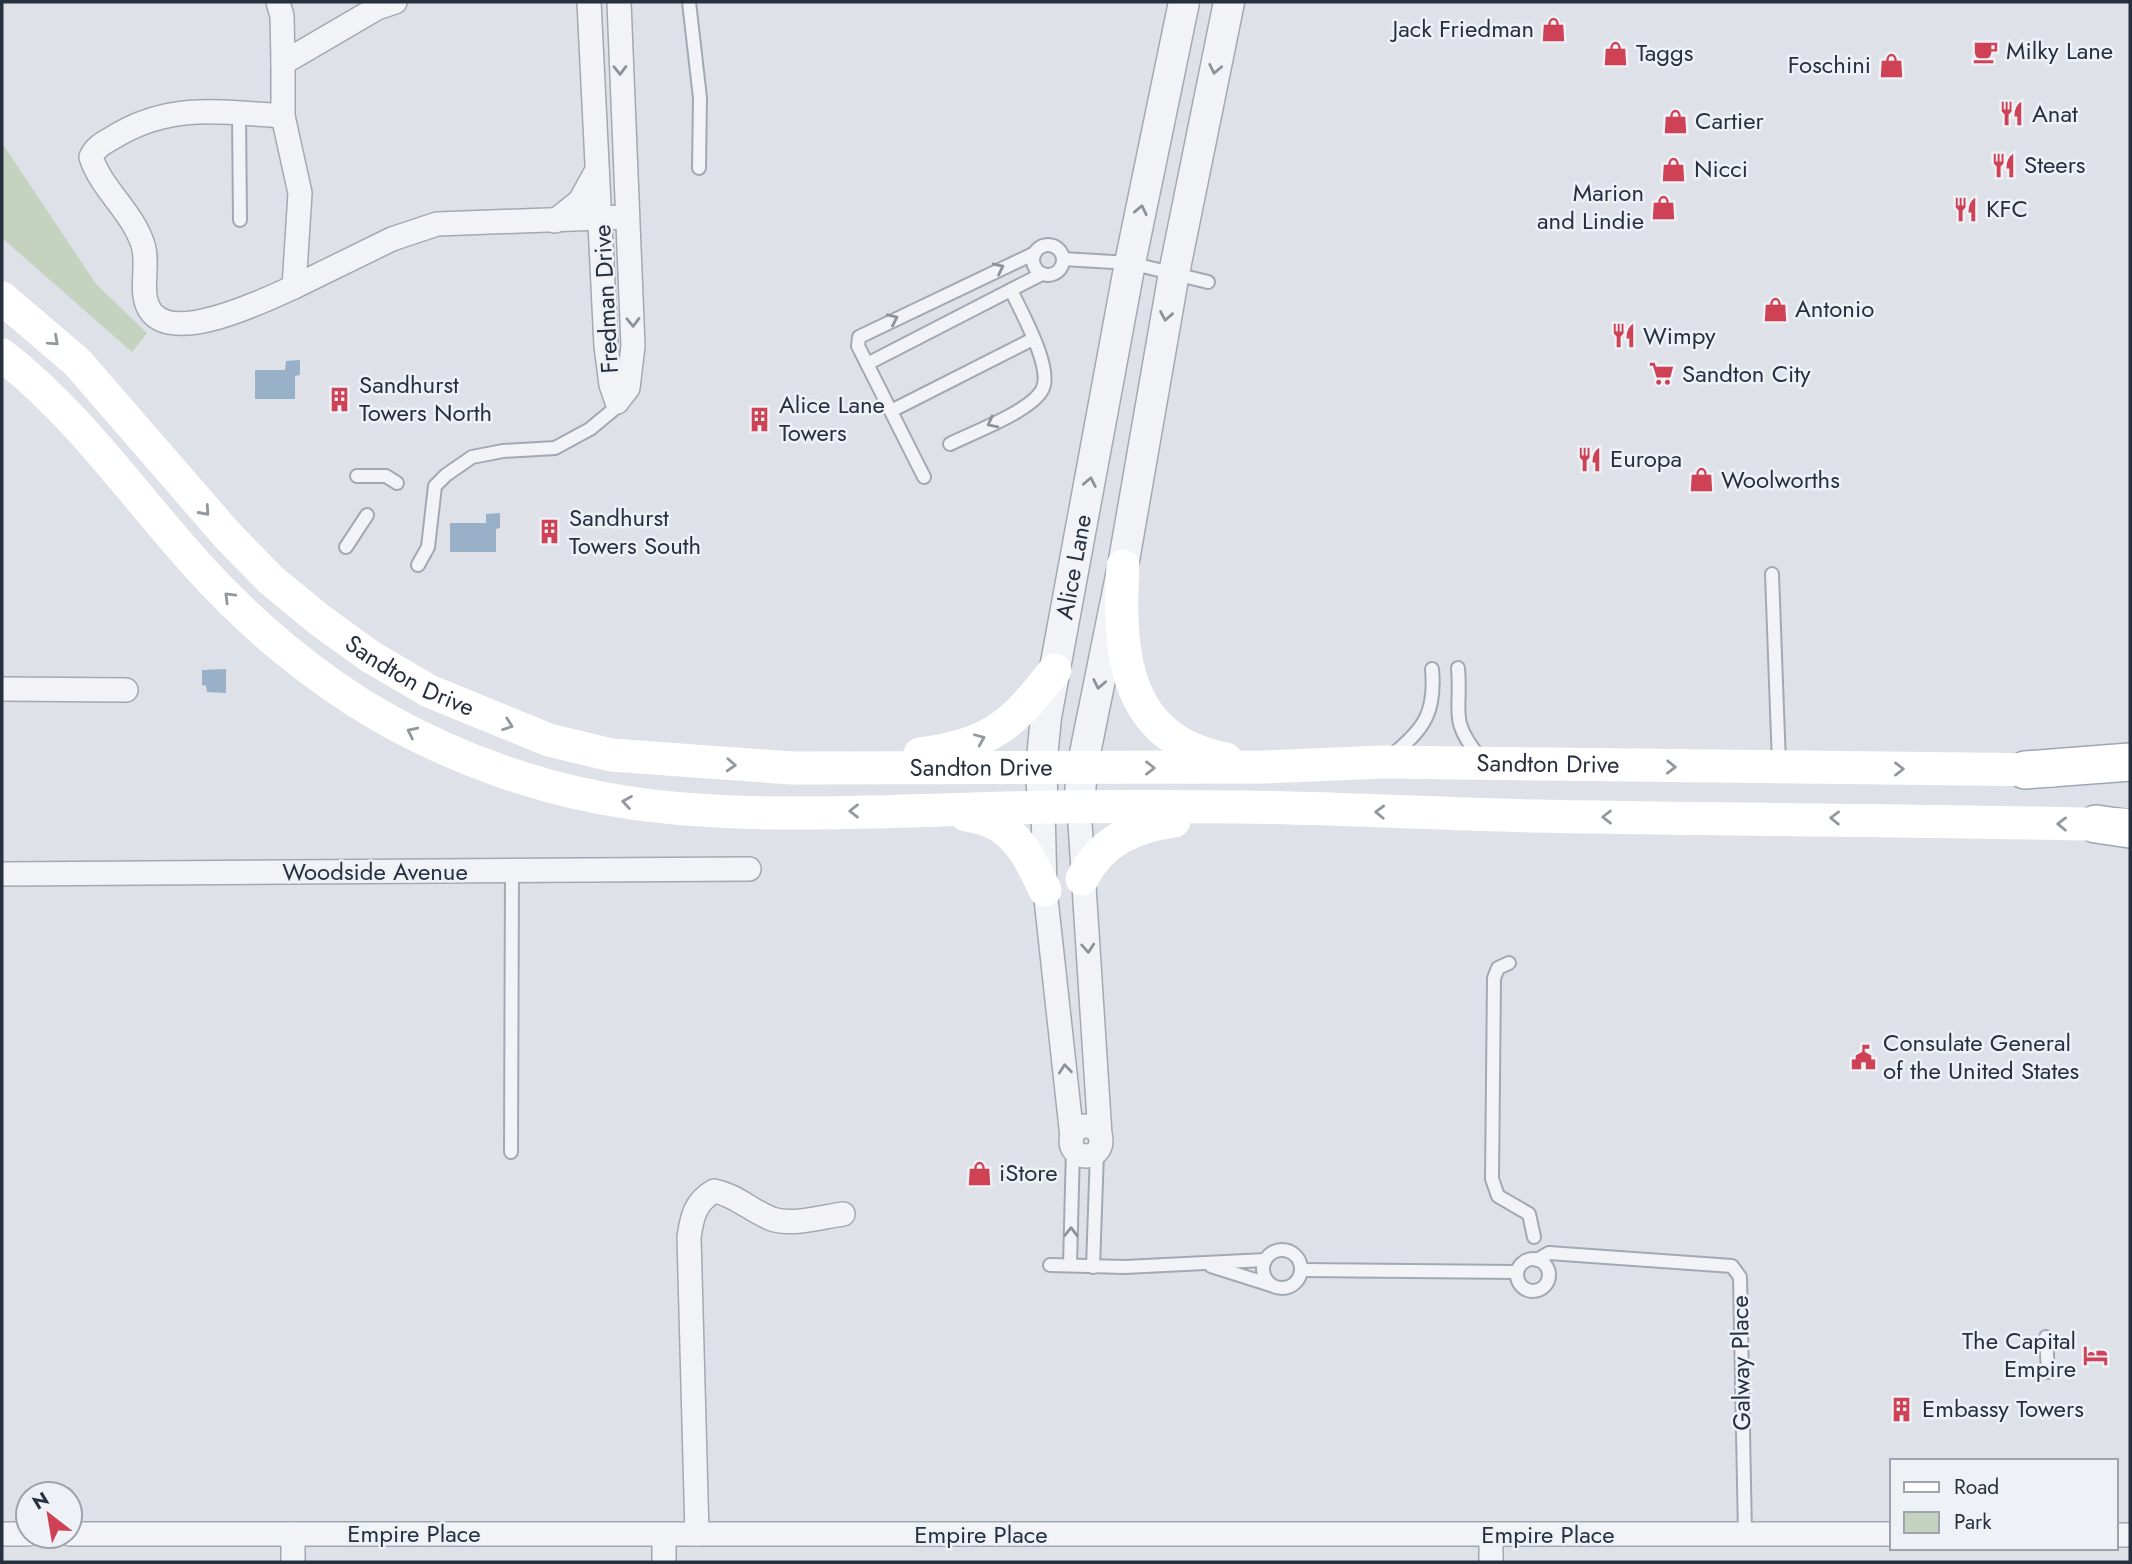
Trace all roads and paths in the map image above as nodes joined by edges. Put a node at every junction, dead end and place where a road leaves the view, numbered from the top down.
1 (278, 2) edge
2 (395, 2) edge
3 (589, 2) edge
4 (619, 2) edge
5 (689, 2) edge
6 (1184, 2) edge
7 (1228, 2) edge
8 (283, 63) junction
9 (239, 113) junction
10 (283, 116) junction
11 (598, 165) junction
12 (699, 167) dead end
13 (627, 217) junction
14 (240, 220) dead end
15 (601, 220) junction
16 (555, 221) junction
17 (1035, 253) junction
18 (1063, 259) junction
19 (1130, 263) junction
20 (1174, 273) junction
21 (1042, 274) junction
22 (630, 276) junction
23 (604, 277) junction
24 (1208, 282) dead end
25 (294, 287) junction
26 (1011, 290) junction
27 (2, 298) edge
28 (1031, 334) junction
29 (2, 355) edge
30 (867, 365) junction
31 (617, 402) junction
32 (891, 411) junction
33 (950, 444) dead end
34 (357, 476) dead end
35 (924, 477) dead end
36 (397, 483) dead end
37 (367, 515) dead end
38 (346, 547) dead end
39 (418, 565) dead end
40 (1123, 566) junction
41 (1772, 574) dead end
42 (1432, 668) dead end
43 (1458, 668) dead end
44 (1055, 670) junction
45 (2, 689) edge
46 (126, 690) dead end
47 (1382, 762) junction
48 (2130, 762) edge
49 (1485, 764) junction
50 (1264, 767) junction
51 (792, 768) junction
52 (1041, 768) junction
53 (1082, 768) junction
54 (1779, 768) junction
55 (2025, 770) junction
56 (2130, 772) edge
57 (1043, 807) junction
58 (1242, 807) junction
59 (1079, 808) junction
60 (922, 810) junction
61 (2119, 826) edge
62 (749, 869) dead end
63 (512, 871) junction
64 (2, 874) edge
65 (1082, 879) junction
66 (1045, 890) junction
67 (1509, 963) dead end
68 (1072, 1142) junction
69 (1098, 1143) junction
70 (511, 1152) dead end
71 (843, 1214) dead end
72 (1534, 1237) dead end
73 (1265, 1260) junction
74 (1537, 1260) junction
75 (1205, 1264) junction
76 (1050, 1265) dead end
77 (1070, 1265) junction
78 (1093, 1267) junction
79 (1302, 1270) junction
80 (1517, 1272) junction
81 (1271, 1285) junction
82 (2046, 1337) dead end
83 (2048, 1372) dead end
84 (84, 1534) edge
85 (293, 1534) junction
86 (697, 1534) junction
87 (1745, 1534) junction
88 (1890, 1534) edge
89 (664, 1535) junction
90 (1491, 1535) junction
91 (293, 1562) edge
92 (664, 1562) edge
93 (1491, 1562) edge

1 - 8 street
2 - 8 street
3 - 11 street, Fredman Drive
4 -> 13 street, Fredman Drive
5 - 12 lane
19 -> 6 street, Alice Lane
7 -> 20 street, Alice Lane
8 - 10 street
9 - 10 street
9 - 14 lane
9 - 25 street
10 - 25 street
11 - 15 street, Fredman Drive
11 - 16 street
13 - 15 street
13 - 22 street, Fredman Drive
15 - 16 street
15 - 23 street, Fredman Drive
16 - 25 street
17 - 18 lane
17 - 21 lane
30 -> 17 lane
18 - 19 lane
18 - 21 lane
19 - 20 lane
44 -> 19 street, Alice Lane
20 - 24 lane
20 -> 40 street, Alice Lane
21 - 26 lane
22 - 23 street
22 -> 31 street, Fredman Drive
23 - 31 street, Fredman Drive
26 - 28 lane
26 - 30 lane
27 -> 51 main road, Sandton Drive
28 - 32 lane
28 -> 33 lane
60 -> 29 main road, Sandton Drive
30 - 32 lane
31 - 39 lane
32 - 35 lane
34 - 36 lane
37 - 38 lane
40 - 50 main road
40 -> 53 street, Alice Lane
41 - 54 lane
42 - 47 lane
43 - 49 lane
51 -> 44 main road
44 - 52 street, Alice Lane
45 - 46 street
47 - 49 main road, Sandton Drive
47 - 50 main road, Sandton Drive
48 - 55 main road
49 -> 54 main road, Sandton Drive
53 -> 50 main road, Sandton Drive
51 - 52 main road, Sandton Drive
52 - 53 main road, Sandton Drive
52 - 57 street, Alice Lane
53 - 59 street, Alice Lane
54 -> 55 main road, Sandton Drive
55 - 56 main road, Sandton Drive
57 - 59 main road, Sandton Drive
57 - 60 main road, Sandton Drive
57 - 66 street, Alice Lane
58 - 59 main road, Sandton Drive
61 -> 58 main road, Sandton Drive
58 - 65 main road
59 - 65 street, Alice Lane
60 - 66 main road
62 - 63 street, Woodside Avenue
63 - 64 street, Woodside Avenue
63 - 70 lane
65 -> 69 street, Alice Lane
68 -> 66 street, Alice Lane
67 - 72 lane
68 - 69 street
77 -> 68 lane
69 - 78 lane
71 - 86 street
73 - 75 lane
73 - 79 lane
73 - 81 lane
74 - 80 lane
74 - 80 lane
74 - 87 lane, Galway Place
75 - 78 lane
75 - 81 lane
76 - 77 lane
77 - 78 lane
79 - 80 lane
79 - 81 lane
82 - 83 lane
84 - 85 street, Empire Place
85 - 89 street, Empire Place
85 - 91 street
86 - 89 street, Empire Place
86 - 90 street, Empire Place
87 - 88 street, Empire Place
87 - 90 street, Empire Place
89 - 92 street
90 - 93 street

